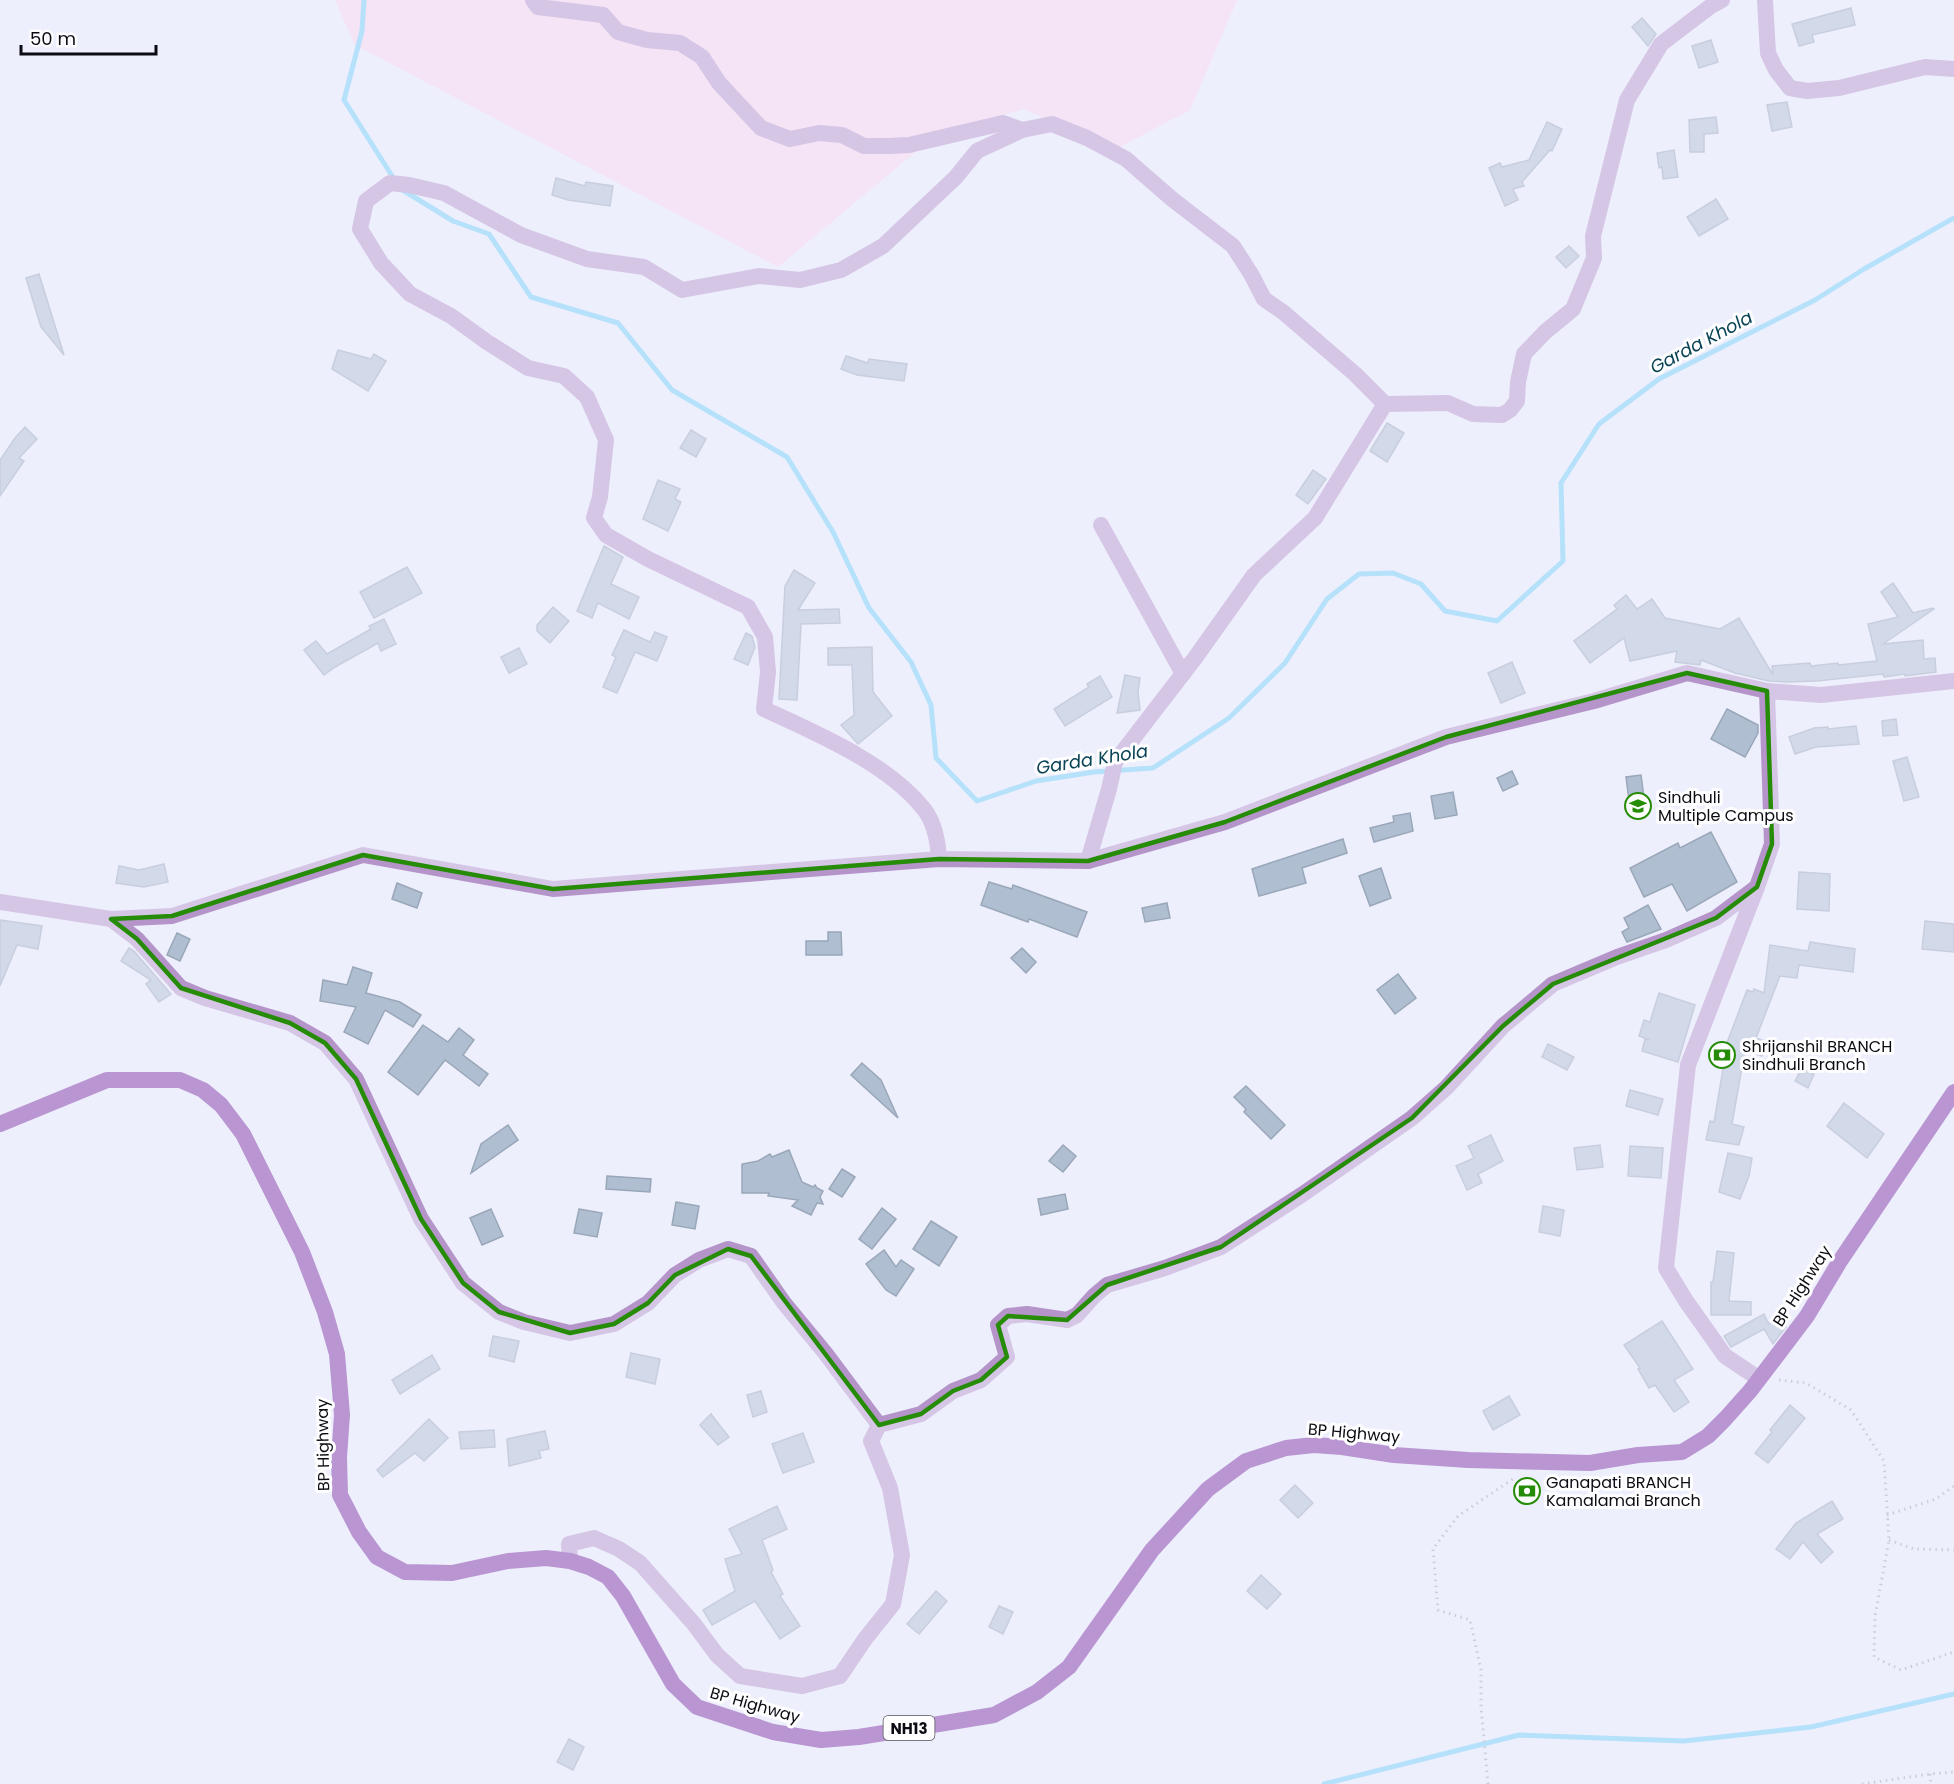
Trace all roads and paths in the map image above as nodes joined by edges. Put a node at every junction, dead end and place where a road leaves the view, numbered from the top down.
1 (533, 0) edge
2 (1722, 0) edge
3 (1765, 0) edge
4 (1954, 69) edge
5 (1022, 130) junction
6 (1385, 404) junction
7 (1101, 525) dead end
8 (1183, 674) junction
9 (1954, 681) edge
10 (1767, 691) junction
11 (939, 860) junction
12 (1088, 861) junction
13 (1757, 887) junction
14 (0, 902) edge
15 (111, 919) junction
16 (1954, 1092) edge
17 (0, 1124) edge
18 (1758, 1378) junction
19 (879, 1425) junction
20 (1515, 1479) dead end
21 (1954, 1486) edge
22 (1887, 1515) junction
23 (1889, 1540) junction
24 (1954, 1550) edge
25 (570, 1561) junction
26 (1954, 1652) edge
27 (1954, 1772) edge
28 (1930, 1774) junction
29 (1488, 1784) edge
30 (1862, 1784) edge
31 (1931, 1784) edge

1 - 5 street
2 - 6 street
3 - 4 street
5 - 6 street
5 - 11 street
6 - 8 street
7 - 8 street
8 - 12 street
9 - 10 street
10 - 12 street
10 - 13 street
11 - 12 street
11 - 15 street
13 - 18 street
13 - 19 street
14 - 15 street
15 - 19 street
16 - 18 highway, BP Highway / NH13
17 - 25 highway, BP Highway / NH13
18 - 22 path
18 - 25 highway, BP Highway / NH13
19 - 25 street
20 - 29 path
21 - 22 path
22 - 23 path
23 - 24 path
23 - 26 path
27 - 28 path
28 - 30 path
28 - 31 path

